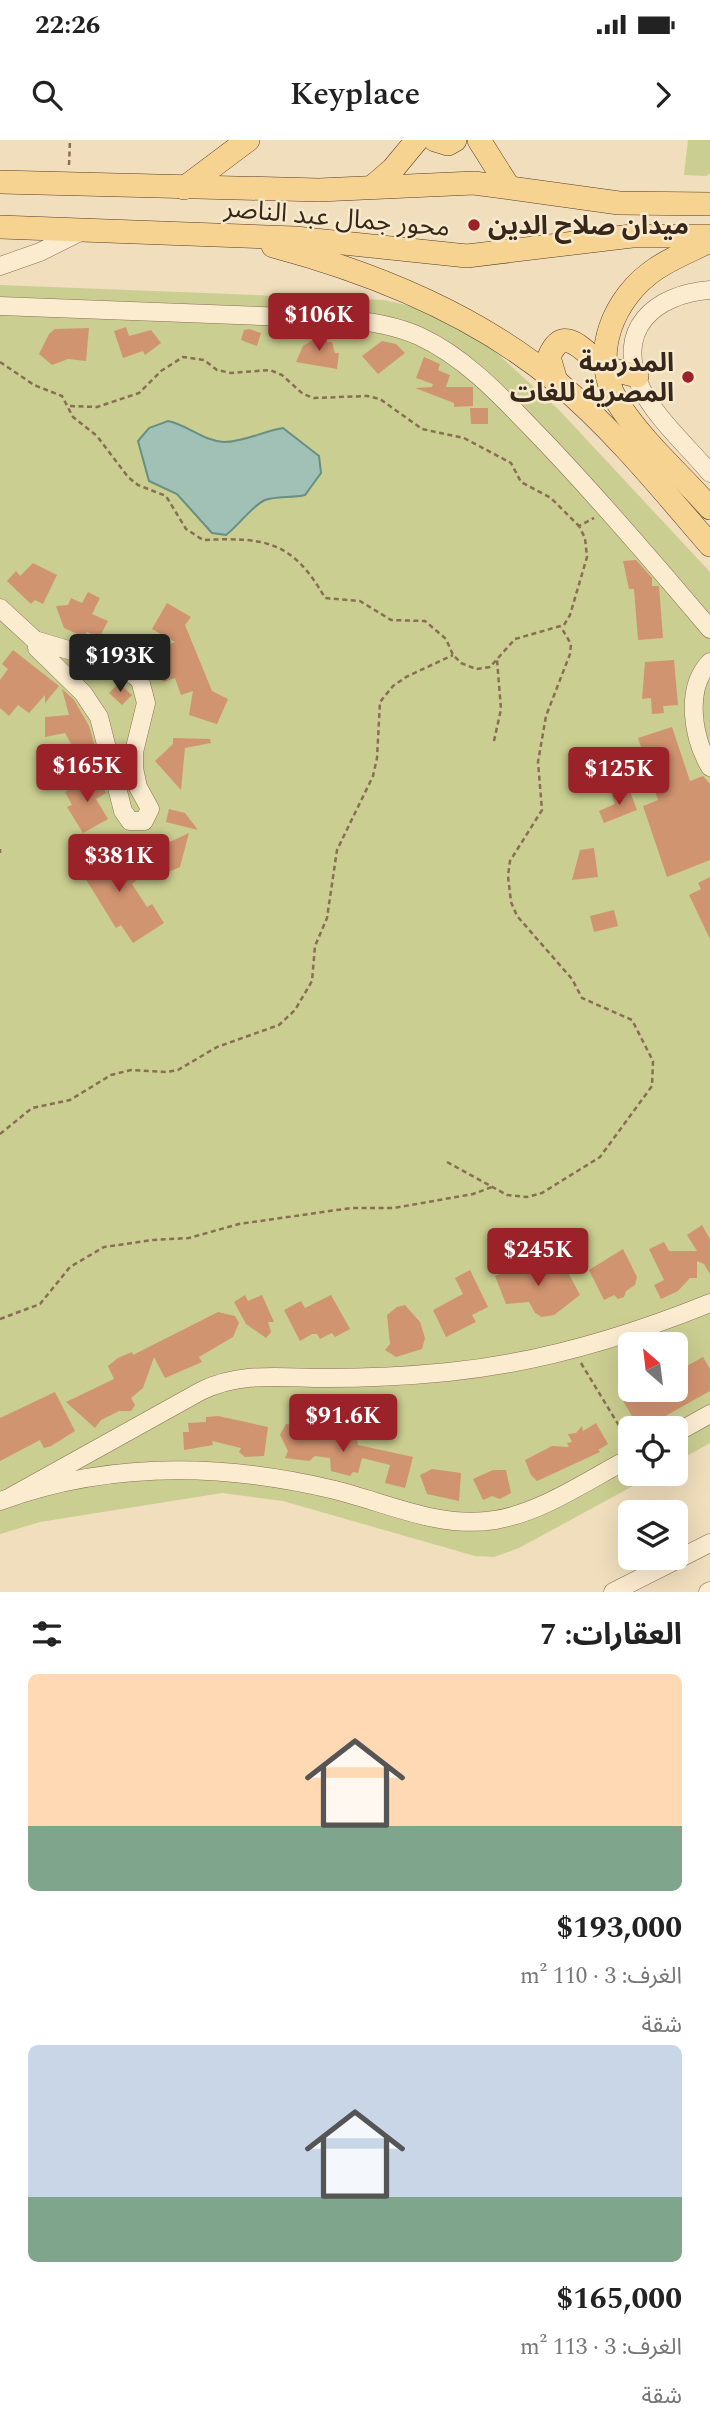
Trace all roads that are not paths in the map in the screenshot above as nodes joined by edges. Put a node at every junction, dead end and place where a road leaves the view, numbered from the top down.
1 (248, 140) edge
2 (417, 140) edge
3 (435, 140) edge
4 (455, 140) edge
5 (480, 140) edge
6 (0, 183) edge
7 (508, 186) junction
8 (372, 187) junction
9 (184, 188) junction
10 (710, 204) edge
11 (0, 227) edge
12 (82, 231) junction
13 (236, 236) junction
14 (710, 239) edge
15 (0, 266) edge
16 (710, 289) edge
17 (0, 306) edge
18 (606, 367) junction
19 (636, 376) junction
20 (556, 381) junction
21 (710, 473) edge
22 (710, 508) edge
23 (710, 545) edge
24 (0, 608) edge
25 (710, 629) edge
26 (37, 642) junction
27 (710, 657) edge
28 (710, 767) edge
29 (710, 1303) edge
30 (710, 1414) edge
31 (688, 1426) edge
32 (618, 1464) edge
33 (6, 1499) edge
34 (710, 1543) edge
35 (613, 1592) edge

1 - 9 main road
2 - 8 main road
3 - 4 main road
5 - 7 main road
6 - 9 main road, محور جمال عبد الناصر
7 - 8 main road, محور جمال عبد الناصر
7 - 10 main road, محور جمال عبد الناصر
8 - 9 main road, محور جمال عبد الناصر
11 - 12 main road, محور جمال عبد الناصر
12 - 13 main road, محور جمال عبد الناصر
12 - 15 street
13 - 14 main road, محور جمال عبد الناصر
13 - 20 main road
14 - 18 main road
16 - 19 street
17 - 25 street
18 - 19 main road
18 - 20 main road
18 - 22 main road
19 - 21 street
20 - 23 main road
24 - 26 street
26 - 26 street
27 - 28 street
29 - 33 street
30 - 31 street
32 - 33 street
34 - 35 street

